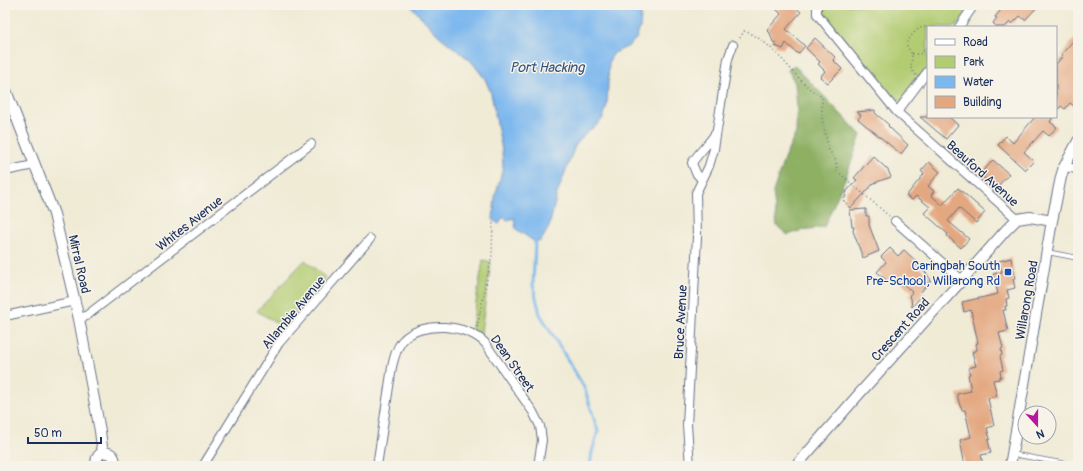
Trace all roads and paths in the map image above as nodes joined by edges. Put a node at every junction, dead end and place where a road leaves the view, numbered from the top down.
1 (816, 5) edge
2 (974, 5) edge
3 (960, 26) edge
4 (927, 27) edge
5 (733, 45) joint
6 (927, 47) edge
7 (912, 54) junction
8 (927, 72) edge
9 (922, 79) junction
10 (5, 88) edge
11 (898, 112) junction
12 (717, 130) junction
13 (1078, 141) edge
14 (311, 144) dead end
15 (34, 165) junction
16 (1064, 167) junction
17 (1078, 169) edge
18 (5, 171) edge
19 (702, 180) junction
20 (1017, 219) junction
21 (493, 220) dead end
22 (895, 221) joint
23 (1052, 221) junction
24 (370, 239) dead end
25 (1047, 252) junction
26 (1078, 258) edge
27 (962, 280) junction
28 (75, 301) junction
29 (5, 316) edge
30 (80, 319) junction
31 (475, 336) junction
32 (104, 453) junction
33 (1012, 454) junction
34 (97, 466) edge
35 (115, 466) edge
36 (203, 466) edge
37 (377, 466) edge
38 (538, 466) edge
39 (690, 466) edge
40 (796, 466) edge
41 (1010, 466) edge
42 (1078, 466) edge

1 - 11 street, Beauford Avenue
2 - 3 street
4 - 7 path
5 - 12 street, Bruce Avenue
5 - 22 path
6 - 7 path
7 - 9 path
8 - 9 street
9 - 11 street
10 - 15 street, Mirral Road
11 - 20 street, Beauford Avenue
12 - 19 street, Bruce Avenue
12 - 19 street, Bruce Avenue
13 - 16 street, Willarong Road
14 - 30 street, Whites Avenue
15 - 18 street
15 - 28 street, Mirral Road
16 - 17 street
16 - 23 street, Willarong Road
19 - 39 street, Bruce Avenue
20 - 23 street
20 - 27 street, Crescent Road
21 - 31 path
22 - 27 street
23 - 25 street, Willarong Road
24 - 36 street, Allambie Avenue
25 - 26 lane
25 - 33 street, Willarong Road
27 - 40 street, Crescent Road
28 - 29 street
28 - 30 street, Mirral Road
30 - 32 street, Mirral Road
31 - 37 street, Dean Street
31 - 38 street, Dean Street
32 - 34 street
32 - 35 street
33 - 41 street, Willarong Road
33 - 42 lane

